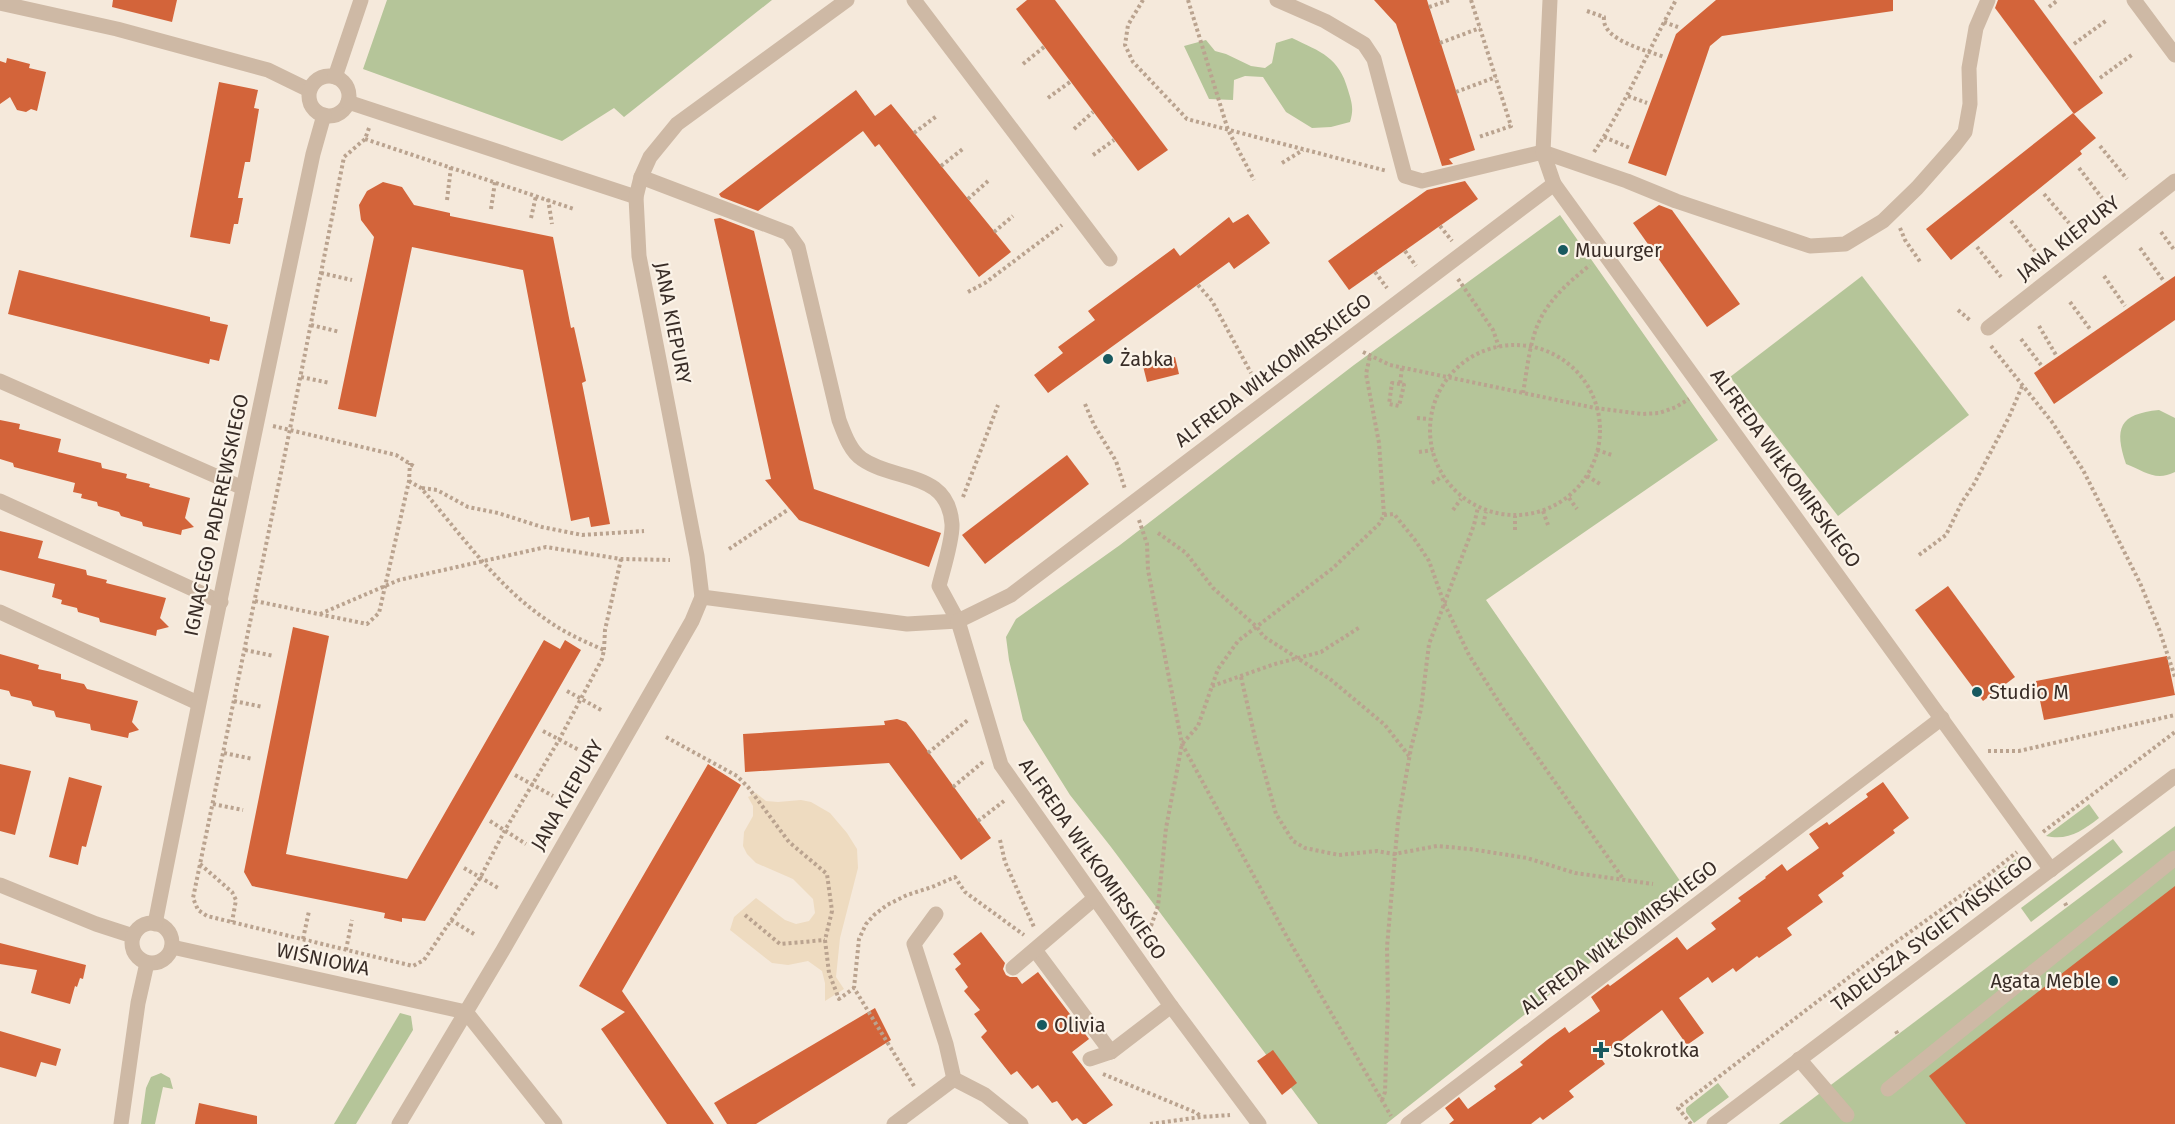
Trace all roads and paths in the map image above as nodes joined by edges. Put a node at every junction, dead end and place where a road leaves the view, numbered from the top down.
1 (361, 0) edge
2 (847, 0) edge
3 (914, 0) edge
4 (1143, 0) edge
5 (1188, 0) edge
6 (1277, 0) edge
7 (1450, 0) edge
8 (1471, 0) edge
9 (1550, 0) edge
10 (1676, 0) edge
11 (1988, 0) edge
12 (2058, 0) edge
13 (2134, 0) edge
14 (0, 3) edge
15 (1429, 7) dead end
16 (2049, 7) dead end
17 (1587, 11) dead end
18 (2107, 20) dead end
19 (1664, 22) junction
20 (1678, 27) dead end
21 (1480, 28) junction
22 (1440, 42) dead end
23 (2074, 44) dead end
24 (1044, 47) dead end
25 (1648, 51) junction
26 (2133, 54) dead end
27 (2175, 56) edge
28 (1664, 57) dead end
29 (1023, 64) dead end
30 (335, 77) junction
31 (1496, 78) junction
32 (2100, 78) dead end
33 (1070, 82) dead end
34 (309, 90) junction
35 (1456, 92) dead end
36 (1628, 96) junction
37 (1048, 98) dead end
38 (348, 102) junction
39 (1647, 103) dead end
40 (374, 110) junction
41 (1093, 112) dead end
42 (324, 115) junction
43 (939, 115) dead end
44 (1074, 129) dead end
45 (1228, 130) junction
46 (914, 133) dead end
47 (1479, 137) dead end
48 (1604, 137) junction
49 (365, 139) junction
50 (1114, 140) dead end
51 (2100, 146) dead end
52 (964, 148) dead end
53 (1630, 148) dead end
54 (1304, 150) junction
55 (1543, 152) junction
56 (1093, 155) dead end
57 (1282, 163) dead end
58 (941, 166) dead end
59 (1585, 166) junction
60 (451, 167) junction
61 (2079, 168) dead end
62 (1405, 176) junction
63 (641, 177) junction
64 (2127, 179) dead end
65 (1254, 180) dead end
66 (988, 181) dead end
67 (2175, 181) edge
68 (495, 182) junction
69 (1554, 184) junction
70 (2044, 194) dead end
71 (536, 195) junction
72 (636, 196) junction
73 (2102, 198) dead end
74 (548, 199) junction
75 (968, 199) dead end
76 (447, 200) dead end
77 (490, 209) dead end
78 (574, 209) dead end
79 (1892, 212) junction
80 (1013, 216) dead end
81 (531, 218) dead end
82 (2011, 221) dead end
83 (1065, 222) dead end
84 (2069, 223) dead end
85 (552, 224) dead end
86 (1440, 226) dead end
87 (994, 232) dead end
88 (2161, 232) dead end
89 (1456, 246) dead end
90 (1977, 247) dead end
91 (2140, 248) dead end
92 (1405, 251) dead end
93 (2035, 251) dead end
94 (2175, 251) edge
95 (1604, 253) junction
96 (1110, 259) dead end
97 (1922, 263) dead end
98 (1421, 271) dead end
99 (1376, 272) dead end
100 (321, 273) junction
101 (2104, 276) dead end
102 (1456, 277) dead end
103 (2001, 277) dead end
104 (352, 280) dead end
105 (2163, 280) dead end
106 (1198, 285) dead end
107 (968, 292) dead end
108 (1391, 293) dead end
109 (2070, 302) dead end
110 (2125, 306) dead end
111 (1958, 310) dead end
112 (311, 325) junction
113 (2039, 326) dead end
114 (2090, 329) dead end
115 (1983, 331) junction
116 (340, 332) dead end
117 (1352, 337) junction
118 (2021, 339) dead end
119 (1533, 345) junction
120 (1499, 347) junction
121 (2056, 355) dead end
122 (1370, 356) junction
123 (2041, 365) dead end
124 (1402, 368) junction
125 (1251, 374) dead end
126 (301, 377) junction
127 (1449, 378) junction
128 (0, 381) edge
129 (330, 383) dead end
130 (1400, 384) junction
131 (2023, 384) junction
132 (1703, 390) junction
133 (1523, 393) junction
134 (1085, 404) dead end
135 (998, 405) dead end
136 (1597, 408) junction
137 (1417, 418) dead end
138 (1429, 419) junction
139 (257, 422) junction
140 (290, 429) junction
141 (1433, 450) junction
142 (1597, 450) junction
143 (1419, 452) dead end
144 (1612, 455) dead end
145 (410, 463) junction
146 (415, 467) dead end
147 (1443, 476) junction
148 (1587, 476) junction
149 (410, 480) junction
150 (1432, 483) dead end
151 (1600, 484) dead end
152 (243, 488) junction
153 (421, 488) junction
154 (1569, 498) junction
155 (1461, 499) junction
156 (0, 501) edge
157 (1130, 505) junction
158 (1478, 507) junction
159 (789, 509) dead end
160 (1577, 509) dead end
161 (1453, 510) dead end
162 (1544, 511) junction
163 (1486, 512) junction
164 (1384, 514) junction
165 (1515, 516) junction
166 (1483, 525) dead end
167 (1548, 525) dead end
168 (953, 526) junction
169 (1515, 530) dead end
170 (644, 531) dead end
171 (1158, 533) dead end
172 (729, 549) dead end
173 (1919, 555) dead end
174 (621, 559) junction
175 (670, 560) dead end
176 (481, 561) junction
177 (384, 586) junction
178 (702, 597) junction
179 (255, 601) junction
180 (221, 602) junction
181 (1444, 603) junction
182 (0, 612) edge
183 (320, 614) junction
184 (958, 621) junction
185 (1257, 627) junction
186 (1360, 627) dead end
187 (245, 650) junction
188 (604, 650) junction
189 (274, 656) dead end
190 (1299, 659) junction
191 (2175, 676) edge
192 (1241, 677) junction
193 (1212, 687) junction
194 (567, 691) dead end
195 (581, 699) junction
196 (234, 701) junction
197 (198, 703) junction
198 (984, 707) junction
199 (263, 708) dead end
200 (603, 711) dead end
201 (2175, 715) edge
202 (1942, 718) junction
203 (543, 731) dead end
204 (2175, 732) edge
205 (666, 736) dead end
206 (559, 740) junction
207 (1182, 744) junction
208 (579, 750) dead end
209 (997, 751) junction
210 (1978, 751) dead end
211 (224, 753) junction
212 (928, 753) dead end
213 (1409, 757) junction
214 (253, 759) dead end
215 (515, 775) dead end
216 (2175, 776) edge
217 (533, 784) junction
218 (953, 787) dead end
219 (1019, 790) junction
220 (553, 796) dead end
221 (213, 804) junction
222 (243, 810) dead end
223 (490, 821) dead end
224 (978, 821) dead end
225 (505, 830) junction
226 (2040, 834) dead end
227 (1000, 840) dead end
228 (526, 844) dead end
229 (2020, 850) dead end
230 (1394, 854) junction
231 (2175, 858) edge
232 (200, 864) junction
233 (464, 868) dead end
234 (2051, 870) junction
235 (480, 878) junction
236 (1625, 880) junction
237 (1653, 884) dead end
238 (0, 885) edge
239 (500, 889) dead end
240 (1095, 898) junction
241 (309, 911) dead end
242 (936, 914) dead end
243 (745, 915) dead end
244 (352, 920) dead end
245 (451, 920) junction
246 (232, 922) junction
247 (155, 924) junction
248 (1151, 926) dead end
249 (474, 934) dead end
250 (133, 936) junction
251 (303, 940) junction
252 (825, 940) junction
253 (172, 947) junction
254 (1039, 947) junction
255 (346, 950) junction
256 (147, 963) junction
257 (1012, 968) dead end
258 (1171, 1005) junction
259 (466, 1012) junction
260 (1111, 1052) junction
261 (1093, 1058) joint
262 (1799, 1059) junction
263 (954, 1079) junction
264 (1888, 1089) dead end
265 (926, 1101) junction
266 (1382, 1101) junction
267 (1241, 1114) dead end
268 (1847, 1115) dead end
269 (1201, 1117) junction
270 (121, 1124) edge
271 (399, 1124) edge
272 (555, 1124) edge
273 (894, 1124) edge
274 (1021, 1124) edge
275 (1150, 1124) edge
276 (1258, 1124) edge
277 (1397, 1124) edge
278 (1408, 1124) edge
279 (1691, 1124) edge
280 (1714, 1124) edge

1 - 30 street
2 - 63 street, JANA KIEPURY
3 - 96 street
4 - 45 path
5 - 45 path
6 - 62 street
7 - 15 path
8 - 21 path
9 - 55 street
10 - 19 path
11 - 79 street
12 - 16 path
13 - 27 street
14 - 34 street
17 - 25 path
18 - 23 path
19 - 20 path
19 - 25 path
21 - 22 path
21 - 31 path
24 - 29 path
25 - 28 path
25 - 36 path
26 - 32 path
30 - 34 street
30 - 38 street
31 - 35 path
31 - 47 path
33 - 37 path
34 - 42 street
36 - 39 path
36 - 48 path
38 - 40 street
38 - 42 street
40 - 49 path
40 - 72 street
41 - 44 path
42 - 139 street, IGNACEGO PADEREWSKIEGO
43 - 46 path
45 - 54 path
45 - 65 path
48 - 53 path
48 - 59 path
49 - 60 path
49 - 100 path
50 - 56 path
51 - 64 path
52 - 58 path
54 - 57 path
54 - 62 path
55 - 59 street
55 - 62 street
55 - 69 street
59 - 79 street
60 - 68 path
60 - 76 path
61 - 73 path
63 - 72 street, JANA KIEPURY
63 - 168 street
66 - 75 path
67 - 115 street, JANA KIEPURY
68 - 71 path
68 - 77 path
69 - 95 street, ALFREDA WIŁKOMIRSKIEGO
69 - 117 street, ALFREDA WIŁKOMIRSKIEGO
70 - 84 path
71 - 74 path
71 - 81 path
72 - 178 street, JANA KIEPURY
74 - 78 path
74 - 85 path
79 - 97 path
80 - 87 path
82 - 93 path
83 - 107 path
86 - 89 path
88 - 94 path
90 - 103 path
91 - 105 path
92 - 98 path
95 - 119 path
95 - 132 street, ALFREDA WIŁKOMIRSKIEGO
99 - 108 path
100 - 104 path
100 - 112 path
101 - 110 path
102 - 120 path
106 - 125 path
109 - 114 path
111 - 115 path
112 - 116 path
112 - 126 path
113 - 121 path
115 - 131 path
117 - 122 path
117 - 157 street, ALFREDA WIŁKOMIRSKIEGO
118 - 123 path
119 - 120 path
119 - 133 path
119 - 136 path
120 - 127 path
122 - 124 path
122 - 164 path
124 - 127 path
124 - 130 path
126 - 129 path
126 - 140 path
127 - 133 path
127 - 138 path
128 - 152 street
130 - 130 path
131 - 173 path
131 - 191 path
132 - 136 path
132 - 202 street, ALFREDA WIŁKOMIRSKIEGO
133 - 136 path
134 - 157 path
135 - 168 path
136 - 142 path
137 - 138 path
138 - 141 path
139 - 140 path
139 - 152 street, IGNACEGO PADEREWSKIEGO
140 - 145 path
140 - 179 path
141 - 143 path
141 - 147 path
142 - 144 path
142 - 148 path
145 - 146 path
145 - 149 path
147 - 150 path
147 - 155 path
148 - 151 path
148 - 154 path
149 - 153 path
149 - 177 path
152 - 180 street, IGNACEGO PADEREWSKIEGO
153 - 170 path
153 - 176 path
154 - 160 path
154 - 162 path
155 - 158 path
155 - 161 path
156 - 180 street
157 - 184 street, ALFREDA WIŁKOMIRSKIEGO
157 - 207 path
158 - 163 path
158 - 181 path
159 - 172 path
162 - 165 path
162 - 167 path
163 - 165 path
163 - 166 path
164 - 181 path
164 - 185 path
165 - 169 path
168 - 184 street
171 - 185 path
174 - 175 path
174 - 176 path
174 - 188 path
176 - 177 path
176 - 188 path
177 - 183 path
177 - 183 path
178 - 184 street
178 - 259 street, JANA KIEPURY
179 - 183 path
179 - 187 path
180 - 197 street, IGNACEGO PADEREWSKIEGO
181 - 213 path
181 - 236 path
182 - 197 street
184 - 198 street, ALFREDA WIŁKOMIRSKIEGO
185 - 190 path
185 - 193 path
186 - 190 path
187 - 189 path
187 - 196 path
188 - 195 path
190 - 192 path
190 - 213 path
192 - 193 path
192 - 230 path
193 - 207 path
194 - 195 path
195 - 200 path
195 - 206 path
196 - 199 path
196 - 211 path
197 - 247 street, IGNACEGO PADEREWSKIEGO
198 - 209 street, ALFREDA WIŁKOMIRSKIEGO
198 - 212 path
201 - 210 path
202 - 234 street, ALFREDA WIŁKOMIRSKIEGO
202 - 278 street, ALFREDA WIŁKOMIRSKIEGO
203 - 206 path
204 - 226 path
205 - 252 path
206 - 208 path
206 - 217 path
207 - 248 path
207 - 266 path
209 - 218 path
209 - 219 street, ALFREDA WIŁKOMIRSKIEGO
211 - 214 path
211 - 221 path
213 - 230 path
215 - 217 path
216 - 234 street, TADEUSZA SYGIETYŃSKIEGO
217 - 220 path
217 - 225 path
219 - 224 path
219 - 240 street, ALFREDA WIŁKOMIRSKIEGO
221 - 222 path
221 - 232 path
223 - 225 path
225 - 228 path
225 - 235 path
227 - 254 path
229 - 279 path
230 - 236 path
230 - 266 path
231 - 264 street
232 - 246 path
232 - 246 path
233 - 235 path
234 - 262 street, TADEUSZA SYGIETYŃSKIEGO
235 - 239 path
235 - 245 path
236 - 237 path
238 - 250 street
240 - 254 street
240 - 258 street, ALFREDA WIŁKOMIRSKIEGO
241 - 251 path
242 - 263 street
243 - 252 path
244 - 255 path
245 - 249 path
245 - 255 path
246 - 251 path
247 - 250 street
247 - 253 street
250 - 256 street
251 - 255 path
252 - 265 path
253 - 256 street
253 - 259 street, WIŚNIOWA
254 - 257 street
254 - 260 street
256 - 270 street
258 - 260 street
258 - 276 street, ALFREDA WIŁKOMIRSKIEGO
259 - 271 street, JANA KIEPURY
259 - 272 street
260 - 261 street
261 - 269 path
262 - 268 street
262 - 280 street, TADEUSZA SYGIETYŃSKIEGO
263 - 265 street
263 - 274 street
265 - 273 street
266 - 277 path
267 - 269 path
269 - 275 path

